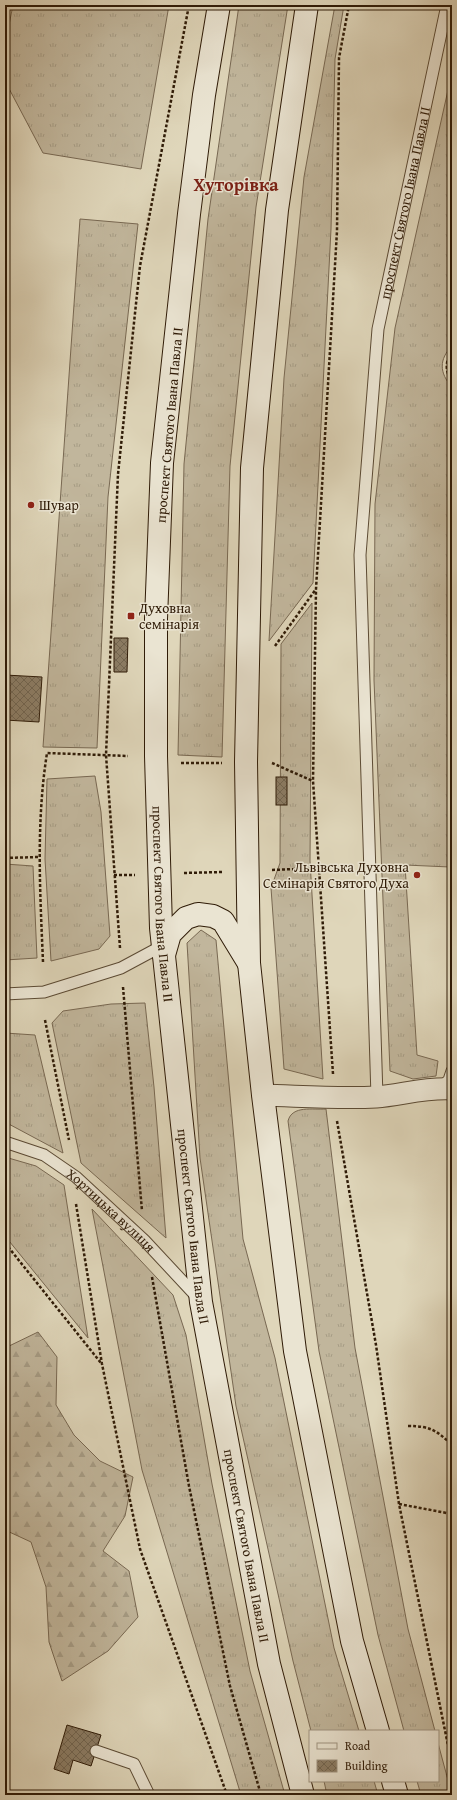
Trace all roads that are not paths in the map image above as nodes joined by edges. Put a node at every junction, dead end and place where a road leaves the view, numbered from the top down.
1 (219, 5) edge
2 (308, 5) edge
3 (447, 5) edge
4 (163, 951) junction
5 (249, 963) junction
6 (5, 994) edge
7 (452, 1070) edge
8 (446, 1088) edge
9 (262, 1095) junction
10 (377, 1097) junction
11 (5, 1142) edge
12 (201, 1302) junction
13 (378, 1730) edge
14 (96, 1751) dead end
15 (393, 1782) edge
16 (150, 1795) edge
17 (303, 1795) edge
18 (397, 1795) edge

1 - 4 main road, проспект Святого Івана Павла II
2 - 5 main road
3 - 10 lane, проспект Святого Івана Павла II
4 - 5 main road
4 - 6 lane
4 - 12 main road, проспект Святого Івана Павла II
5 - 9 main road
7 - 8 lane
8 - 10 street
9 - 10 street
9 - 13 main road
11 - 12 lane, Хортицька вулиця
12 - 17 main road, проспект Святого Івана Павла II
14 - 16 lane
15 - 18 main road

